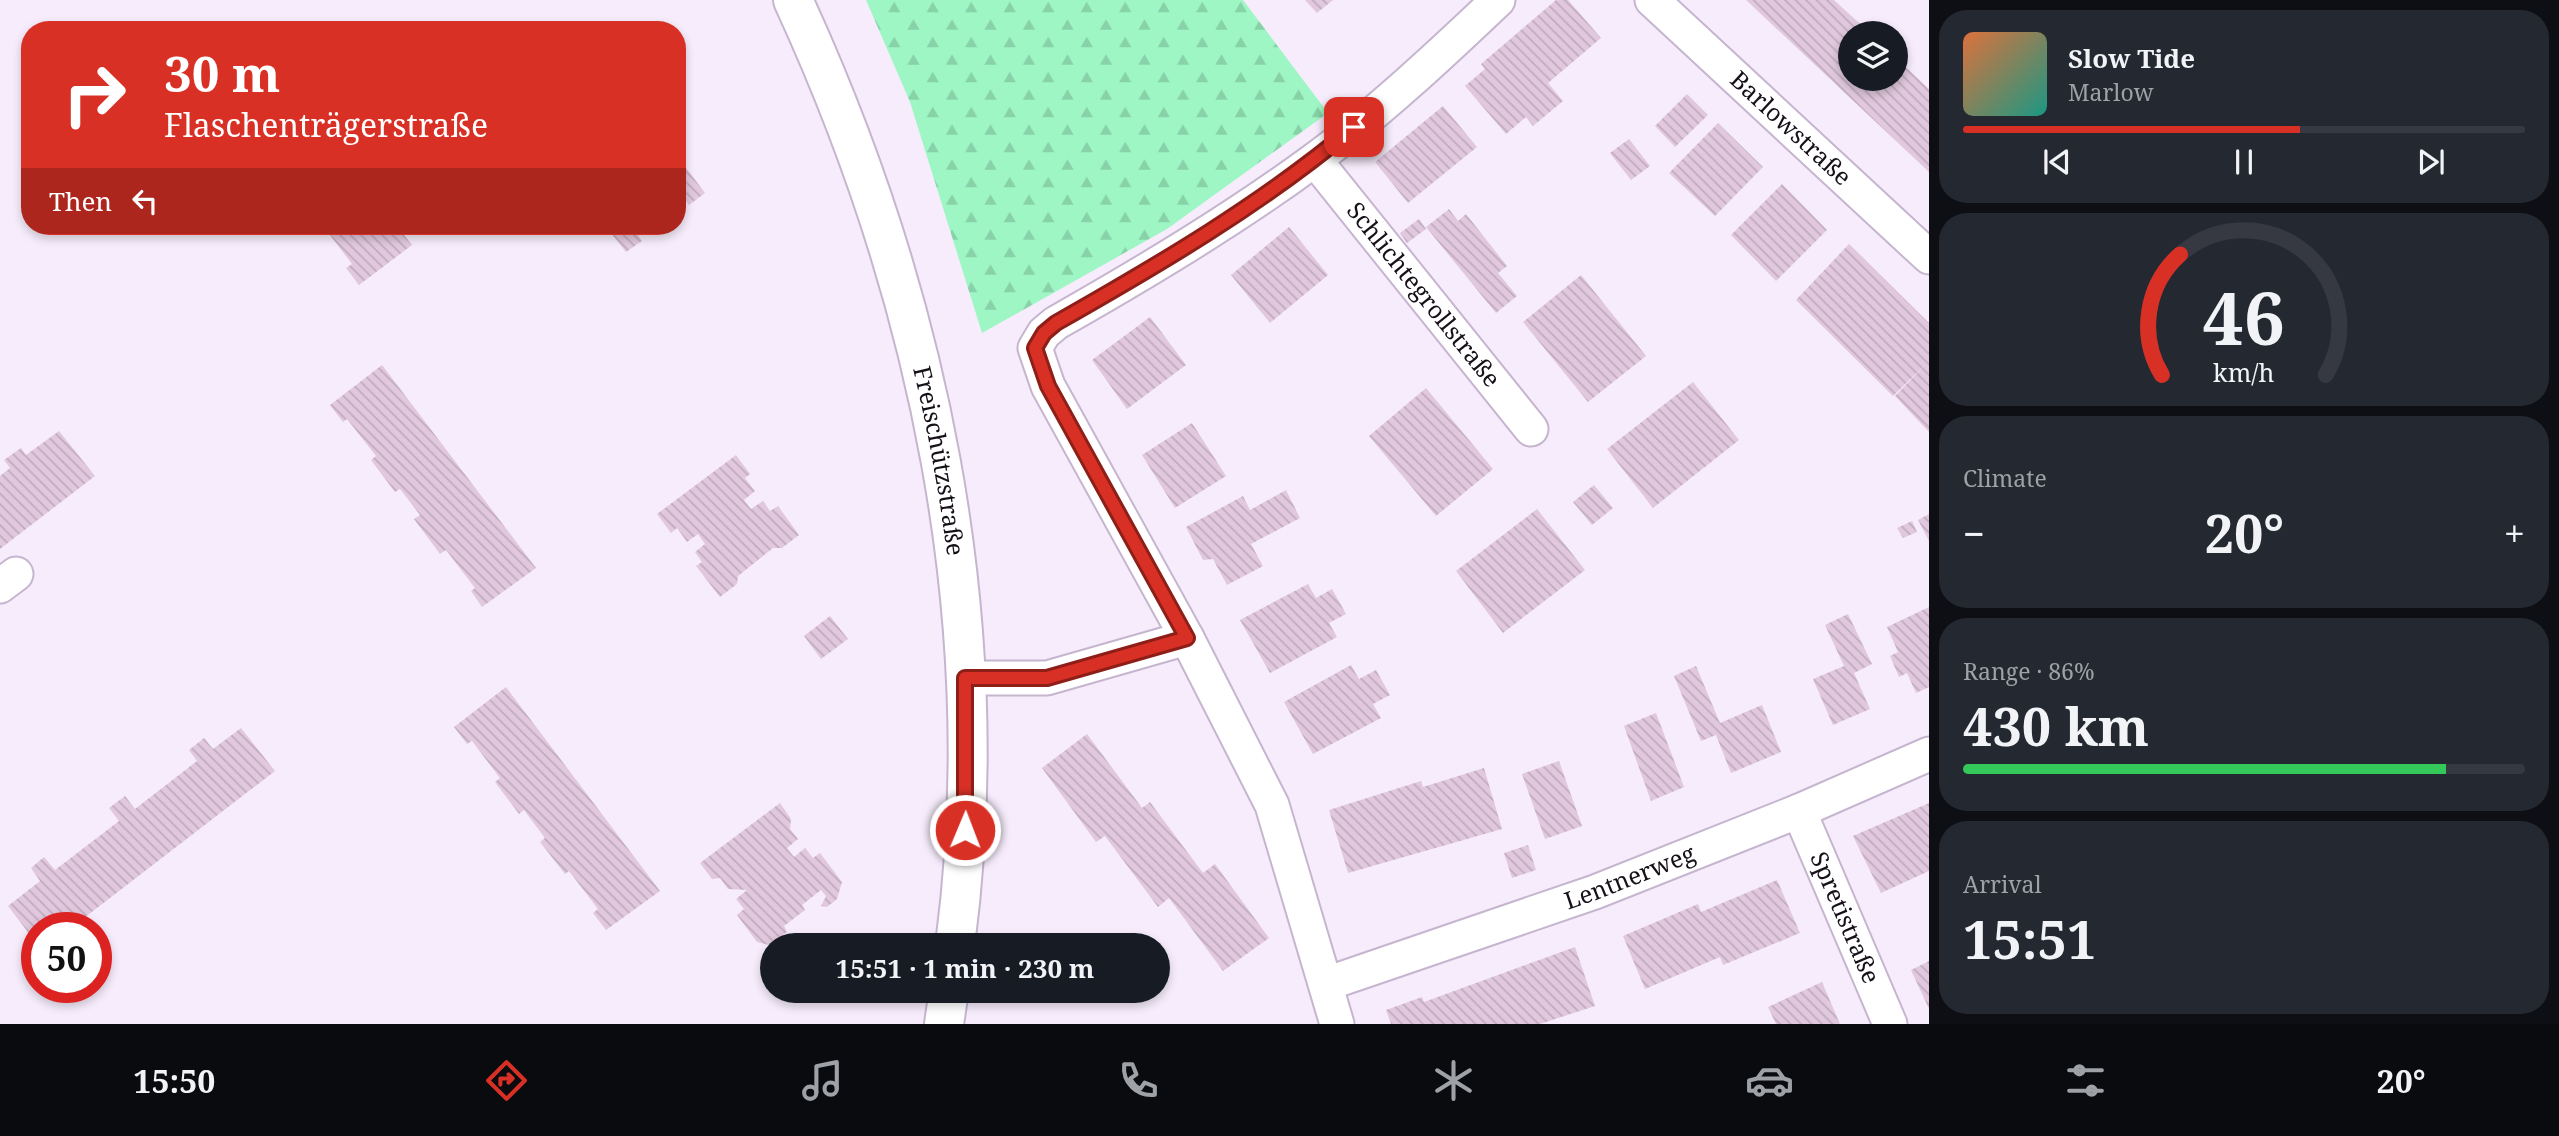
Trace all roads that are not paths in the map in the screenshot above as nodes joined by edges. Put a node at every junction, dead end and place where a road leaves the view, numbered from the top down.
1 (793, 0) edge
2 (1497, 0) edge
3 (1652, 0) edge
4 (1315, 160) junction
5 (1929, 257) edge
6 (1531, 429) dead end
7 (1187, 638) junction
8 (965, 678) junction
9 (1929, 754) edge
10 (1799, 811) junction
11 (956, 933) edge
12 (1326, 984) junction
13 (947, 1003) edge
14 (944, 1024) edge
15 (1337, 1024) edge
16 (1890, 1024) edge

1 - 8 main road, Freischützstraße
2 - 4 street
3 - 5 street, Barlowstraße
4 - 6 street, Schlichtegrollstraße
4 - 7 street
7 - 8 street
7 - 12 street
8 - 11 main road, Freischützstraße
9 - 10 street, Lentnerweg
10 - 12 street, Lentnerweg
10 - 16 street, Spretistraße
12 - 15 street
13 - 14 main road

